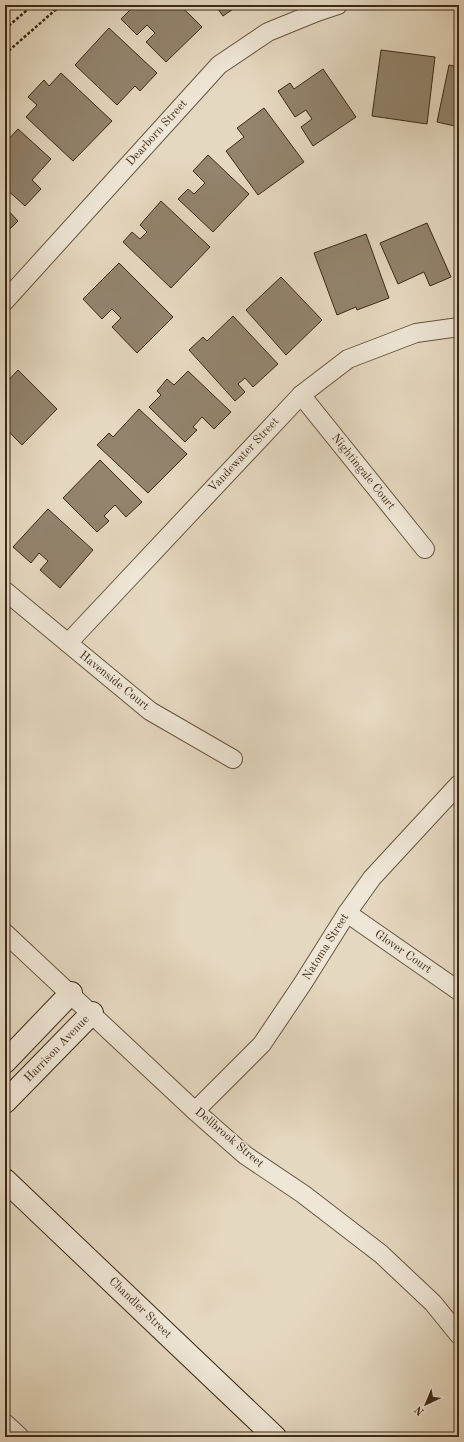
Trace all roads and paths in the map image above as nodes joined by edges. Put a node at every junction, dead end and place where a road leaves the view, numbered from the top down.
1 (33, 5) edge
2 (61, 5) edge
3 (338, 5) edge
4 (5, 29) edge
5 (5, 54) edge
6 (5, 301) edge
7 (459, 327) edge
8 (301, 395) junction
9 (425, 549) dead end
10 (5, 591) edge
11 (68, 643) junction
12 (232, 759) dead end
13 (459, 784) edge
14 (347, 913) junction
15 (5, 933) edge
16 (459, 991) edge
17 (71, 993) junction
18 (92, 1013) junction
19 (5, 1062) edge
20 (5, 1102) edge
21 (195, 1111) junction
22 (5, 1180) edge
23 (459, 1335) edge
24 (5, 1423) edge
25 (20, 1437) edge
26 (275, 1437) edge

1 - 4 path
2 - 5 path
3 - 6 street, Dearborn Street
7 - 8 street, Vandewater Street
8 - 9 street, Nightingale Court
8 - 11 street, Vandewater Street
10 - 11 street, Havenside Court
11 - 12 street, Havenside Court
13 - 14 street, Natoma Street
14 - 16 street, Glover Court
14 - 21 street, Natoma Street
15 - 17 street, Dellbrook Street
17 - 18 street, Dellbrook Street
17 - 19 main road
18 - 20 main road, Harrison Avenue
18 - 21 street, Dellbrook Street
21 - 23 street, Dellbrook Street
22 - 26 main road, Chandler Street
24 - 25 street

